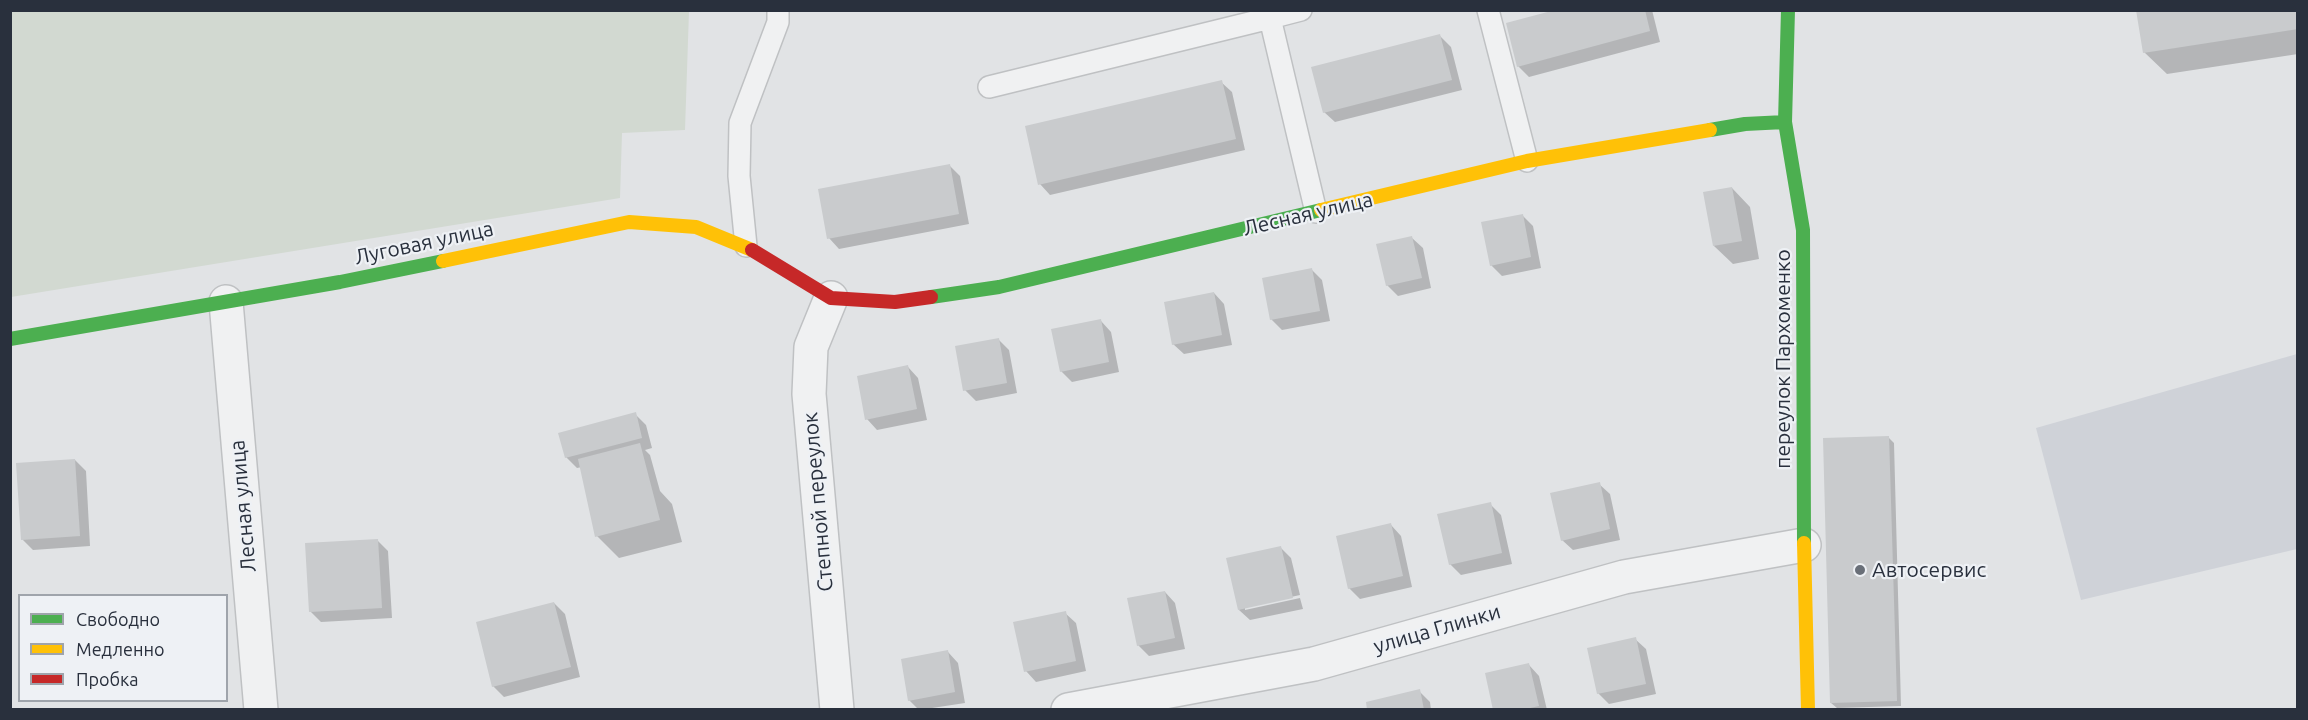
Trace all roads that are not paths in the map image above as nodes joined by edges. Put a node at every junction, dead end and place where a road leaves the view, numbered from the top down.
1 (778, 10) edge
2 (1301, 10) edge
3 (1488, 10) edge
4 (1788, 10) edge
5 (1270, 18) junction
6 (989, 87) dead end
7 (1785, 122) junction
8 (1527, 161) junction
9 (1316, 213) junction
10 (746, 246) junction
11 (831, 298) junction
12 (226, 302) junction
13 (10, 339) edge
14 (1804, 545) junction
15 (261, 710) edge
16 (837, 710) edge
17 (1068, 710) edge
18 (1808, 710) edge

1 - 10 lane
2 - 5 lane
3 - 8 lane
4 - 7 street, переулок Пархоменко
5 - 6 lane
5 - 9 lane
7 - 8 street, Лесная улица
7 - 14 street, переулок Пархоменко
8 - 9 street, Лесная улица
9 - 11 street, Лесная улица
10 - 11 street, Луговая улица
10 - 12 street, Луговая улица
11 - 16 street, Степной переулок
12 - 13 street, Луговая улица
12 - 15 street, Лесная улица
14 - 17 street, улица Глинки
14 - 18 street, переулок Пархоменко

